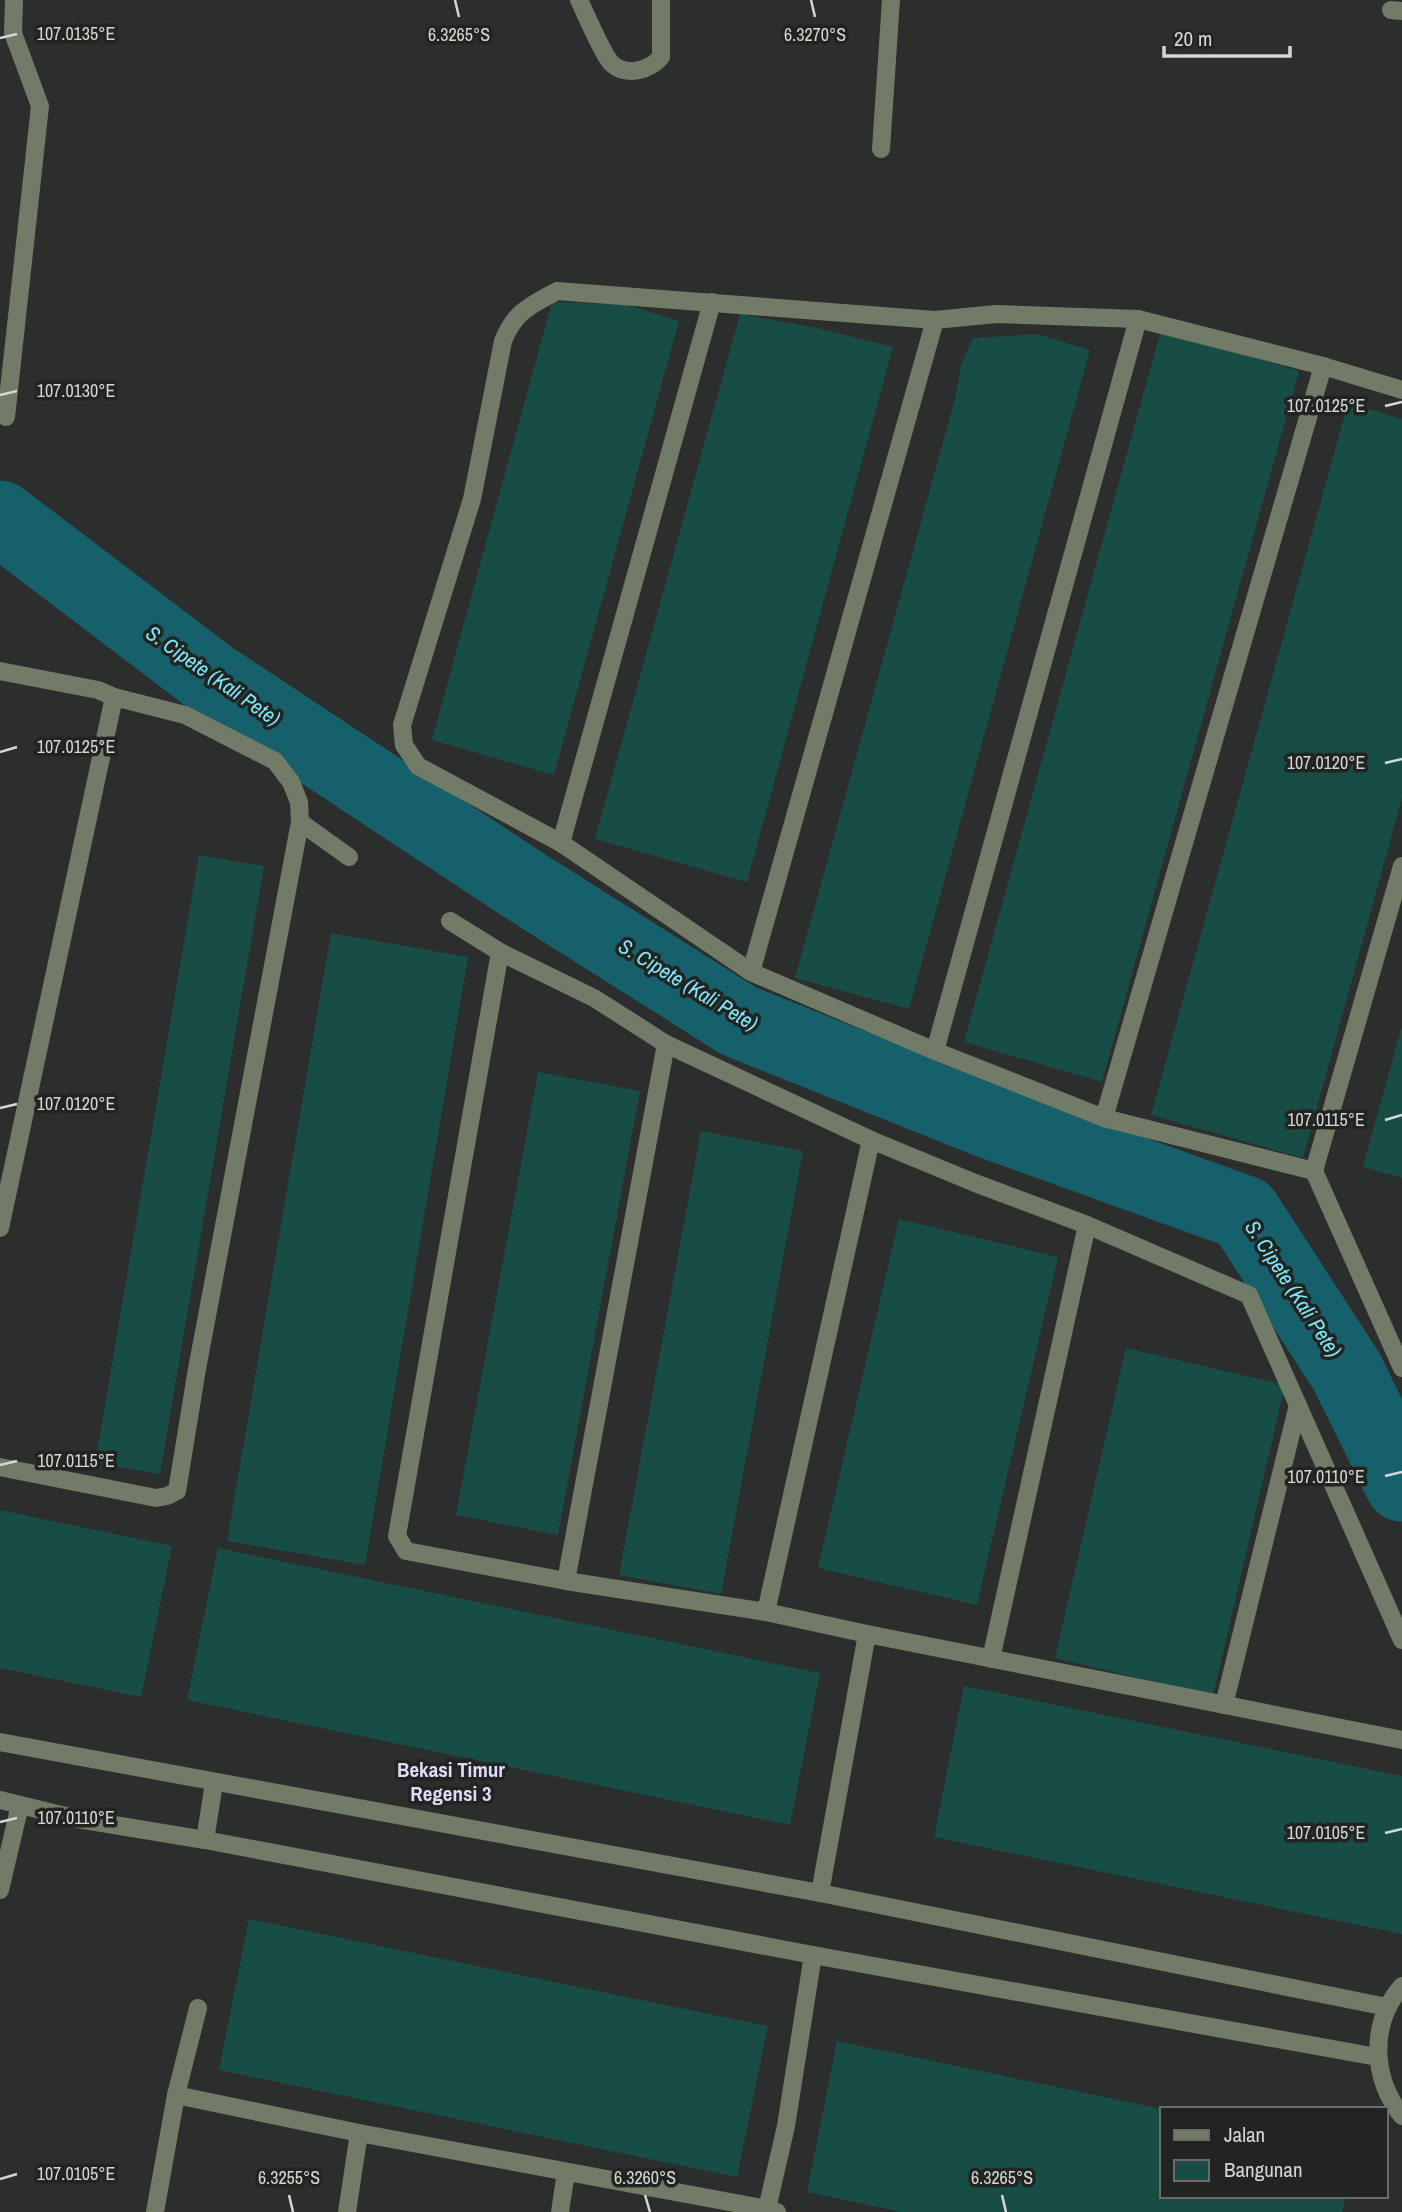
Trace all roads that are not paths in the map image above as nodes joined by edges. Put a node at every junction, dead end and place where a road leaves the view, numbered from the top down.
1 (14, 0) edge
2 (579, 0) edge
3 (661, 0) edge
4 (891, 0) edge
5 (881, 149) dead end
6 (712, 302) junction
7 (1138, 319) junction
8 (935, 320) junction
9 (1323, 366) junction
10 (1402, 390) edge
11 (6, 417) dead end
12 (0, 671) edge
13 (114, 697) junction
14 (300, 822) junction
15 (561, 843) junction
16 (349, 856) dead end
17 (1402, 866) edge
18 (450, 921) dead end
19 (500, 952) junction
20 (751, 972) junction
21 (666, 1044) junction
22 (936, 1051) junction
23 (1104, 1118) junction
24 (871, 1139) junction
25 (1314, 1171) junction
26 (1087, 1225) junction
27 (0, 1228) edge
28 (1402, 1368) edge
29 (1298, 1405) junction
30 (0, 1466) edge
31 (566, 1581) junction
32 (766, 1612) junction
33 (867, 1634) junction
34 (1402, 1640) edge
35 (991, 1659) junction
36 (1224, 1705) junction
37 (1402, 1740) edge
38 (0, 1742) edge
39 (214, 1783) junction
40 (0, 1800) edge
41 (20, 1805) junction
42 (205, 1840) junction
43 (0, 1890) edge
44 (820, 1894) junction
45 (813, 1955) junction
46 (1402, 1986) edge
47 (1387, 2007) junction
48 (198, 2008) dead end
49 (1377, 2057) junction
50 (176, 2095) junction
51 (1402, 2116) edge
52 (359, 2133) junction
53 (566, 2172) junction
54 (772, 2211) edge
55 (155, 2212) edge
56 (347, 2212) edge
57 (560, 2212) edge

1 - 11 street
2 - 3 street
4 - 5 street
6 - 8 street
6 - 15 street
6 - 15 street
7 - 8 street
7 - 9 street
7 - 22 street
8 - 20 street
9 - 10 street
9 - 23 street
12 - 13 street
13 - 14 street
13 - 27 street
14 - 16 street
14 - 30 street
15 - 20 street
17 - 25 street
18 - 19 street
19 - 21 street
19 - 31 street
20 - 22 street
21 - 24 street
21 - 31 street
22 - 23 street
23 - 25 street
24 - 26 street
24 - 32 street
25 - 28 street
26 - 29 street
26 - 35 street
29 - 34 street
29 - 36 street
31 - 32 street
32 - 33 street
33 - 35 street
33 - 44 street
35 - 36 street
36 - 37 street
38 - 39 street
39 - 42 street
39 - 44 street
40 - 41 street
41 - 42 street
41 - 43 street
42 - 45 street
44 - 47 street
45 - 49 street
45 - 54 street
46 - 47 street
47 - 49 street
48 - 50 street
49 - 51 street
50 - 52 street
50 - 55 street
52 - 53 street
52 - 56 street
53 - 54 street
53 - 57 street

